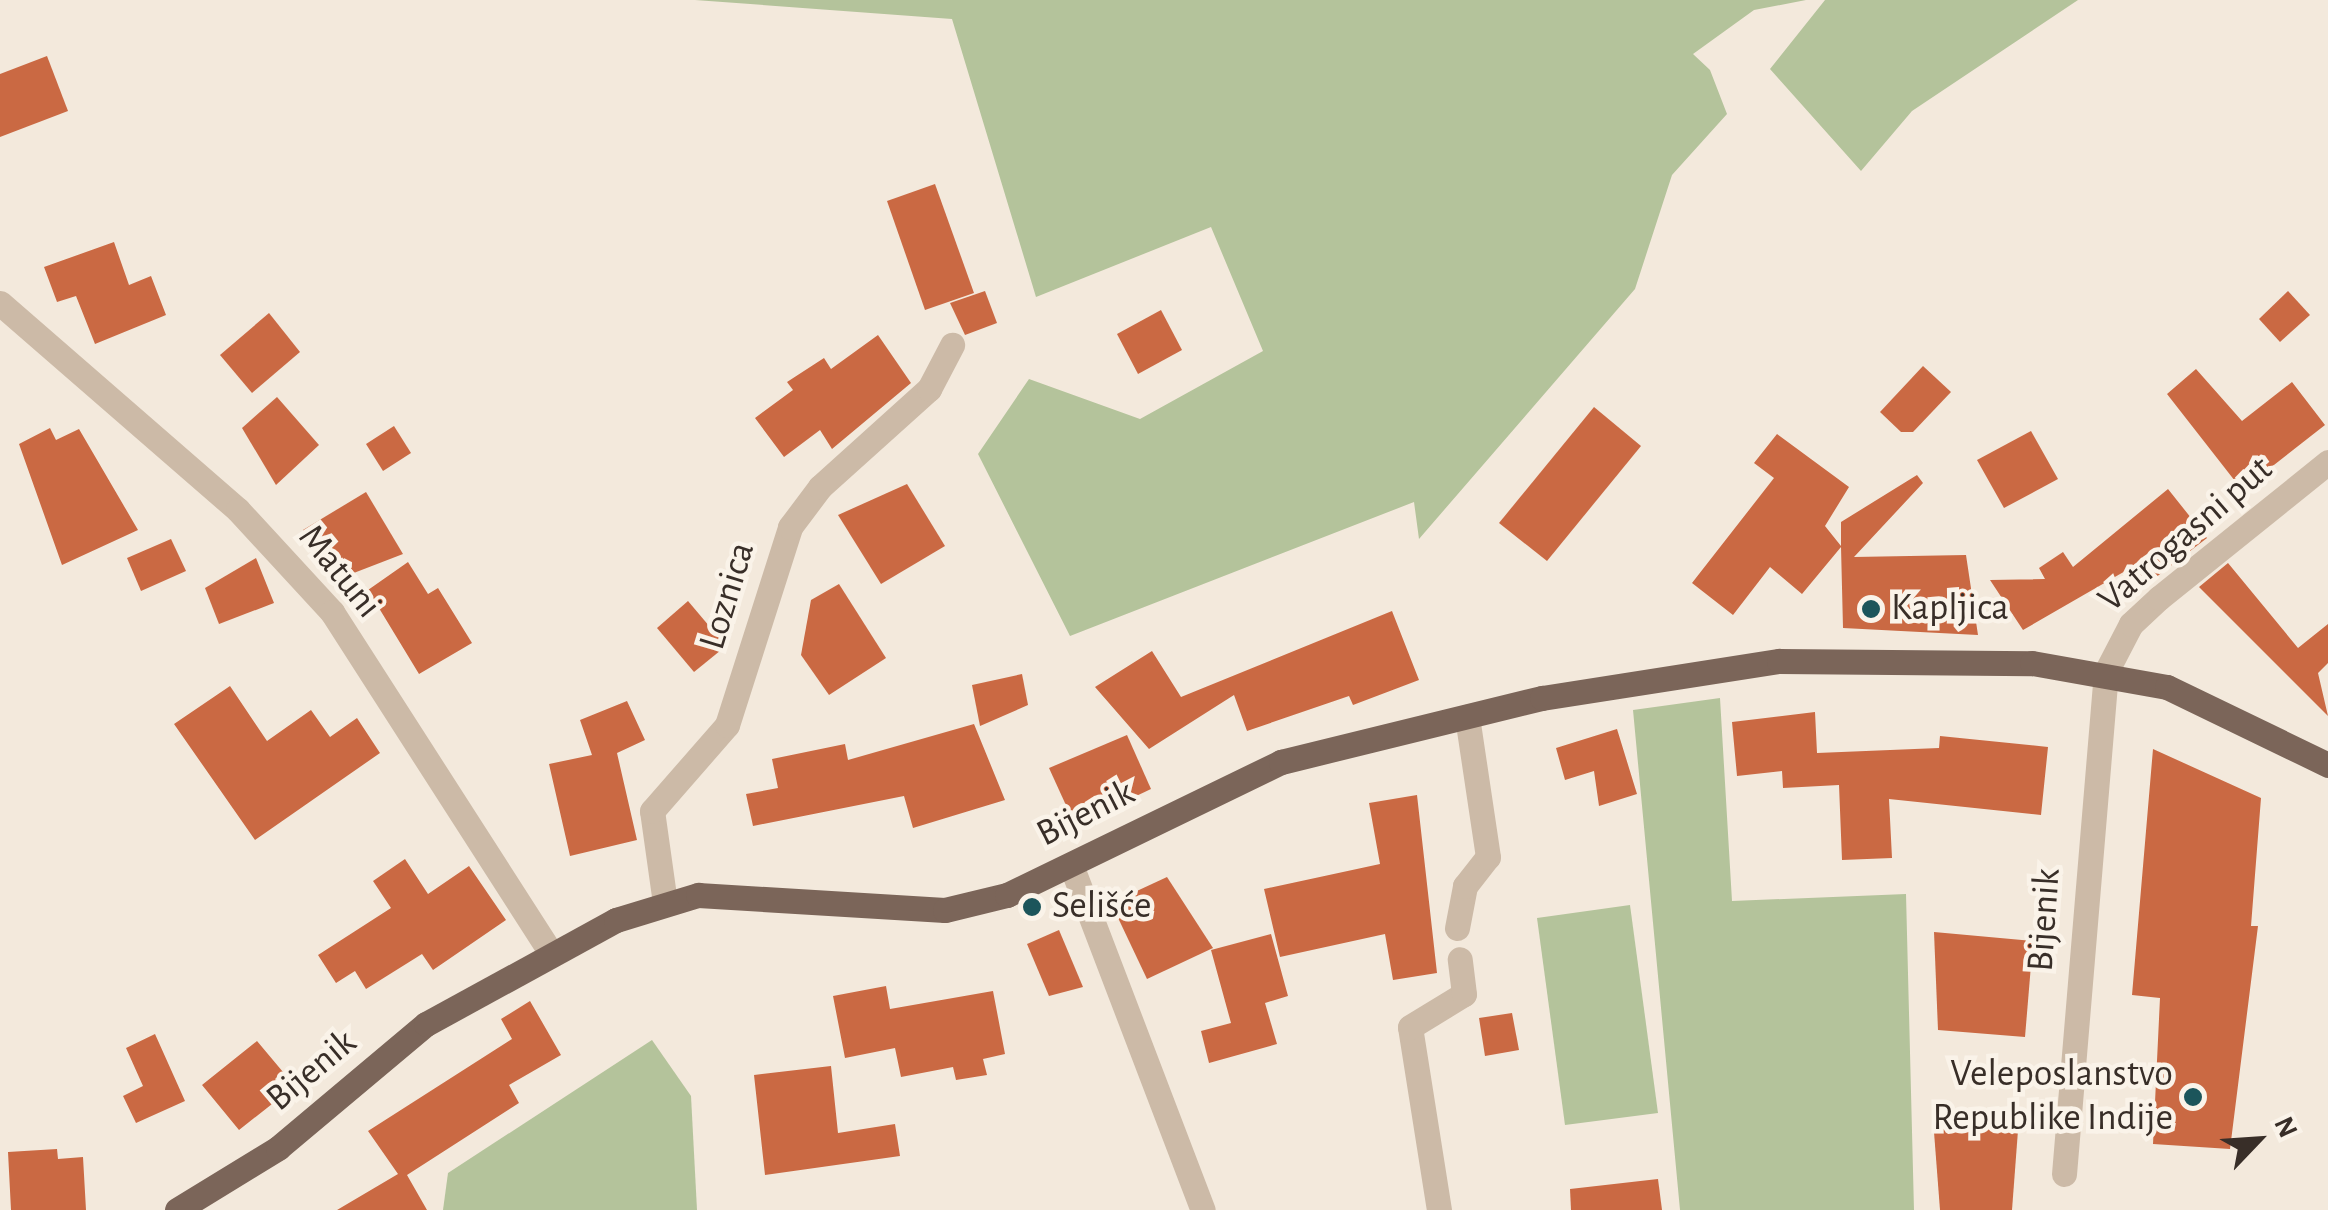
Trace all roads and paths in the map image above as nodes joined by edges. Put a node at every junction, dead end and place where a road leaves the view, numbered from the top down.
1 (0, 303) edge
2 (952, 345) dead end
3 (2328, 462) edge
4 (2106, 672) junction
5 (1467, 717) junction
6 (2328, 765) edge
7 (1071, 865) junction
8 (664, 903) junction
9 (1457, 928) dead end
10 (548, 950) junction
11 (1460, 959) dead end
12 (2064, 1174) dead end
13 (177, 1210) edge
14 (1204, 1210) edge
15 (1439, 1210) edge

1 - 10 street, Matuni
2 - 8 street, Loznica
3 - 4 street, Vatrogasni put
4 - 5 main road, Bijenik
4 - 6 main road, Bijenik
4 - 12 street, Bijenik
5 - 7 main road, Bijenik
5 - 9 street
7 - 8 main road, Bijenik
7 - 14 street
8 - 10 main road, Bijenik
10 - 13 main road, Bijenik
11 - 15 street

